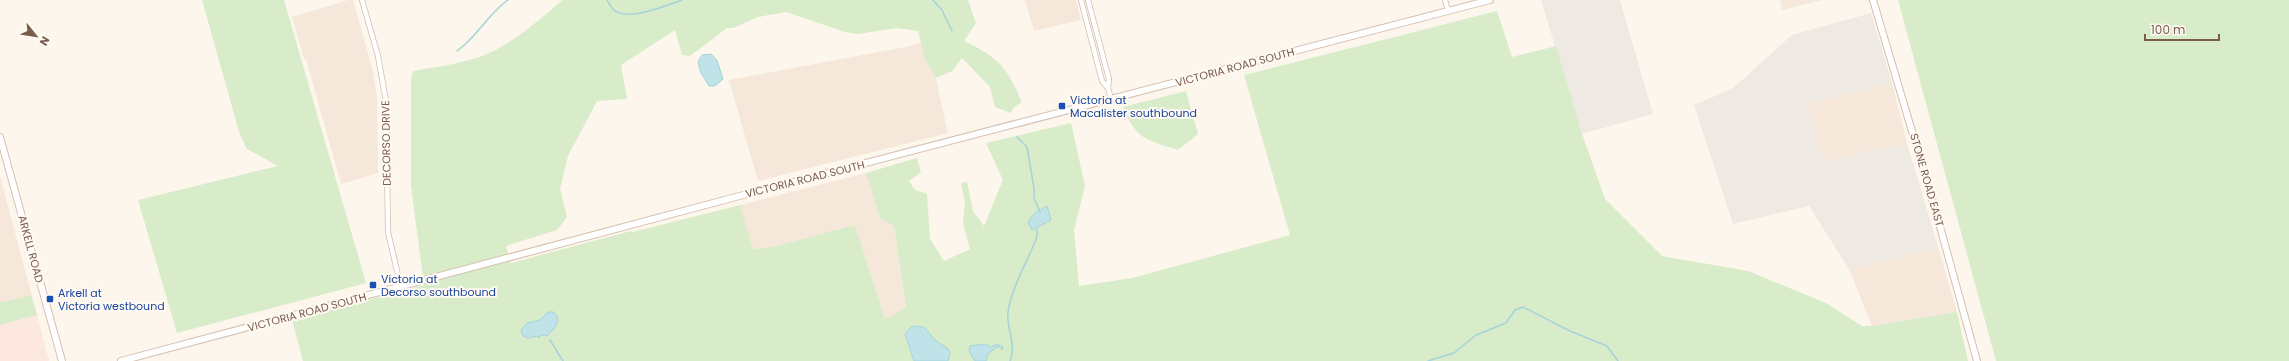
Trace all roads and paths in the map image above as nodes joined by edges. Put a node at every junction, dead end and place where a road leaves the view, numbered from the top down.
1 (362, 0) edge
2 (1081, 0) edge
3 (1088, 0) edge
4 (1445, 0) edge
5 (1490, 0) edge
6 (1873, 0) edge
7 (1448, 11) junction
8 (1096, 30) junction
9 (1089, 32) junction
10 (1108, 88) junction
11 (1111, 99) junction
12 (0, 137) edge
13 (401, 288) junction
14 (62, 361) edge
15 (121, 361) edge
16 (1977, 361) edge

1 - 13 street, DECORSO DRIVE
2 - 9 street
3 - 8 street
4 - 7 street
5 - 7 main road, VICTORIA ROAD SOUTH
6 - 16 main road, STONE ROAD EAST
7 - 11 main road, VICTORIA ROAD SOUTH
8 - 9 street
8 - 10 street
9 - 10 street
10 - 11 street
11 - 13 main road, VICTORIA ROAD SOUTH
12 - 14 main road, ARKELL ROAD
13 - 15 main road, VICTORIA ROAD SOUTH

